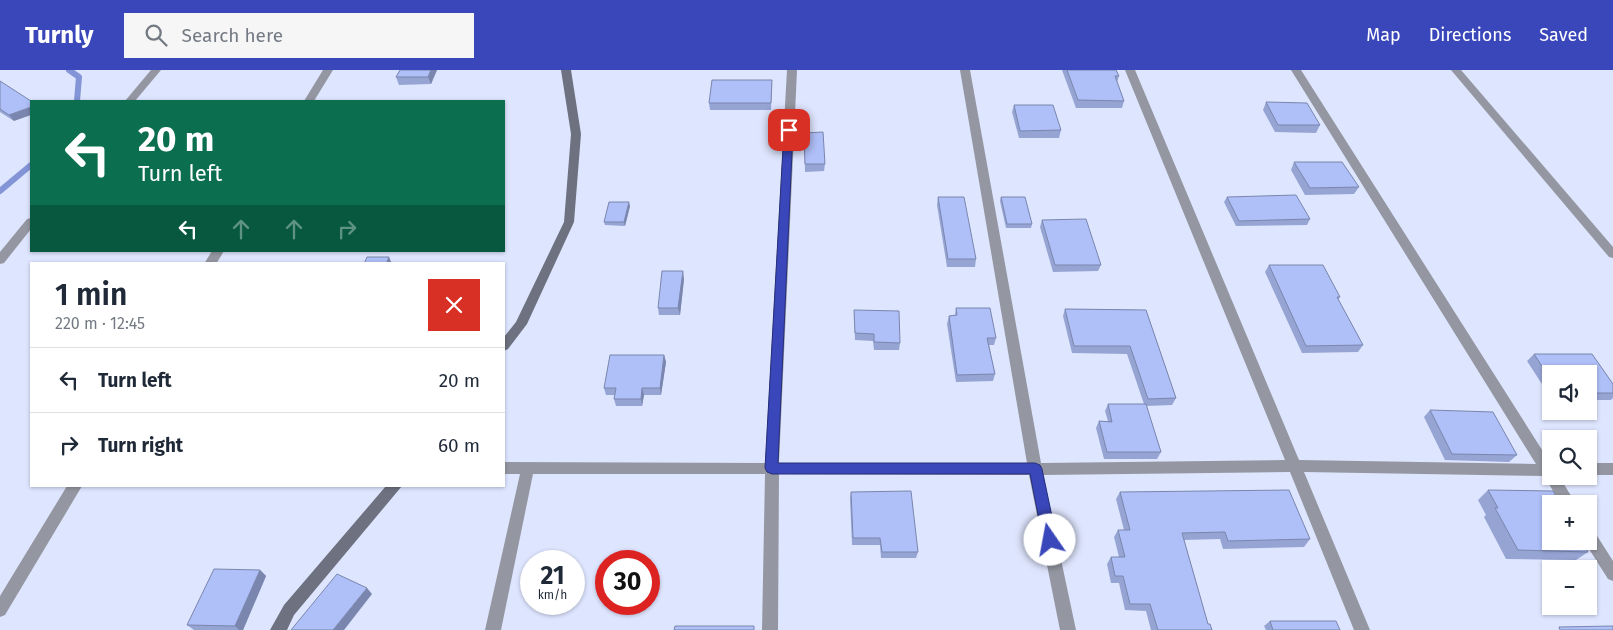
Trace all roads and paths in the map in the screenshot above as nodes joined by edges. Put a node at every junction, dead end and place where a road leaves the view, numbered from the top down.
1 (156, 70) edge
2 (328, 70) edge
3 (566, 70) edge
4 (792, 70) edge
5 (964, 70) edge
6 (1130, 70) edge
7 (1296, 70) edge
8 (1456, 70) edge
9 (131, 100) edge
10 (310, 100) edge
11 (30, 223) edge
12 (1613, 254) edge
13 (0, 260) edge
14 (505, 345) edge
15 (1542, 460) edge
16 (1294, 466) junction
17 (528, 467) junction
18 (505, 468) edge
19 (772, 468) junction
20 (1035, 469) junction
21 (1597, 469) edge
22 (1613, 469) edge
23 (1542, 473) edge
24 (74, 487) edge
25 (394, 487) edge
26 (1597, 549) edge
27 (1613, 574) edge
28 (0, 610) edge
29 (278, 630) edge
30 (493, 630) edge
31 (770, 630) edge
32 (1068, 630) edge
33 (1362, 630) edge

1 - 9 street
2 - 10 street
3 - 14 street
4 - 19 street
5 - 20 street
6 - 16 street
7 - 15 street
8 - 12 street
11 - 13 street
16 - 20 street
16 - 23 street
16 - 33 street
17 - 18 street
17 - 19 street
17 - 30 street
19 - 20 street
19 - 31 street
20 - 32 street
21 - 22 street
24 - 28 street
25 - 29 street
26 - 27 street

